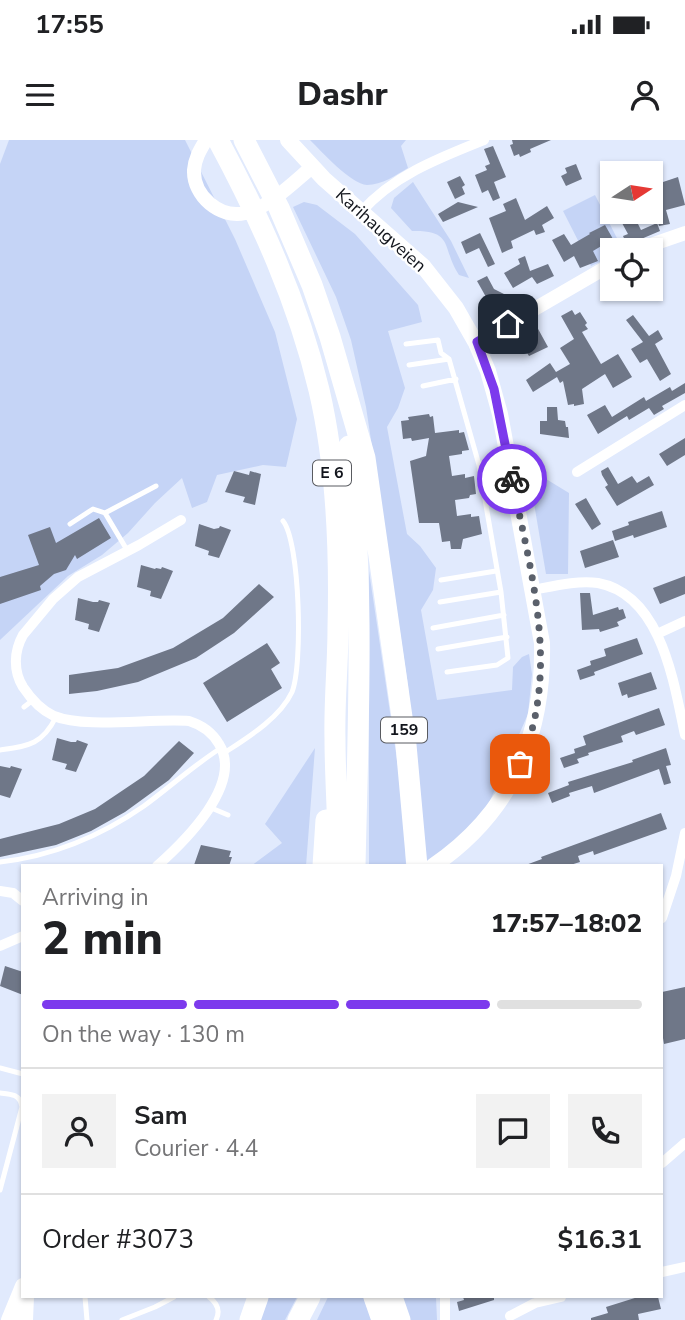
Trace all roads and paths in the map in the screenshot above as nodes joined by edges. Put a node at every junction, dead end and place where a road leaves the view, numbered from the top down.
1 (206, 140) edge
2 (218, 140) edge
3 (244, 140) edge
4 (288, 140) edge
5 (484, 140) edge
6 (312, 167) junction
7 (361, 212) junction
8 (685, 233) edge
9 (663, 241) edge
10 (600, 271) edge
11 (477, 342) junction
12 (406, 344) dead end
13 (449, 359) junction
14 (409, 365) dead end
15 (341, 378) junction
16 (456, 379) junction
17 (423, 386) dead end
18 (685, 405) edge
19 (508, 457) junction
20 (480, 465) junction
21 (577, 472) dead end
22 (156, 486) dead end
23 (105, 513) junction
24 (181, 520) dead end
25 (283, 521) dead end
26 (70, 524) dead end
27 (127, 551) junction
28 (496, 571) junction
29 (441, 580) dead end
30 (533, 590) junction
31 (501, 592) junction
32 (440, 602) dead end
33 (504, 615) junction
34 (685, 621) edge
35 (433, 628) dead end
36 (657, 634) junction
37 (507, 637) junction
38 (438, 649) dead end
39 (447, 671) dead end
40 (56, 717) junction
41 (685, 735) edge
42 (335, 738) junction
43 (0, 750) edge
44 (223, 751) junction
45 (209, 807) junction
46 (229, 815) dead end
47 (685, 833) edge
48 (0, 862) edge
49 (159, 864) edge
50 (323, 864) edge
51 (338, 864) edge
52 (355, 864) edge
53 (417, 864) edge
54 (436, 864) edge
55 (0, 891) edge
56 (21, 899) edge
57 (663, 915) edge
58 (21, 937) edge
59 (0, 946) edge
60 (0, 1068) edge
61 (21, 1073) edge
62 (0, 1093) edge
63 (21, 1100) edge
64 (21, 1114) edge
65 (685, 1143) edge
66 (663, 1162) edge
67 (0, 1189) edge
68 (685, 1267) edge
69 (663, 1272) edge
70 (21, 1291) edge
71 (26, 1298) edge
72 (85, 1298) edge
73 (172, 1298) edge
74 (210, 1298) edge
75 (258, 1298) edge
76 (309, 1298) edge
77 (374, 1298) edge
78 (392, 1298) edge
79 (445, 1298) edge
80 (557, 1298) edge
81 (510, 1316) dead end
82 (9, 1320) edge
83 (25, 1320) edge
84 (87, 1320) edge
85 (122, 1320) edge
86 (216, 1320) edge
87 (250, 1320) edge
88 (298, 1320) edge
89 (382, 1320) edge
90 (400, 1320) edge
91 (445, 1320) edge

1 - 6 street
2 - 42 highway, E 6
3 - 15 highway, E 6
4 - 6 main road, Karihaugveien
5 - 7 street
6 - 7 main road, Karihaugveien
7 - 11 main road, Karihaugveien
8 - 9 street
10 - 11 street
11 - 19 main road, Karihaugveien
12 - 13 lane
13 - 14 lane
13 - 16 lane
15 - 52 highway, E 6
15 - 53 highway, 159
16 - 17 lane
16 - 20 lane
18 - 21 street
19 - 20 lane
19 - 30 main road, Karihaugveien
20 - 28 lane
22 - 23 lane
23 - 26 lane
23 - 27 lane
24 - 27 street
25 - 44 lane
27 - 40 street
28 - 29 lane
28 - 31 lane
30 - 36 street
30 - 54 main road, Karihaugveien
31 - 32 lane
31 - 33 lane
33 - 35 lane
33 - 37 lane
34 - 36 street
36 - 41 street
37 - 38 lane
37 - 39 lane
40 - 43 lane
40 - 44 street
42 - 50 highway
42 - 51 highway, E 6
44 - 45 street
44 - 48 lane
45 - 46 lane
45 - 49 street
47 - 57 street
55 - 56 street
58 - 59 street
60 - 61 lane
62 - 63 lane
64 - 67 lane
65 - 66 street
68 - 69 street
70 - 82 main road
71 - 83 main road
72 - 84 lane
73 - 85 lane
74 - 86 lane
75 - 87 highway
76 - 88 highway
77 - 89 highway
78 - 90 highway
79 - 91 street
80 - 81 street

